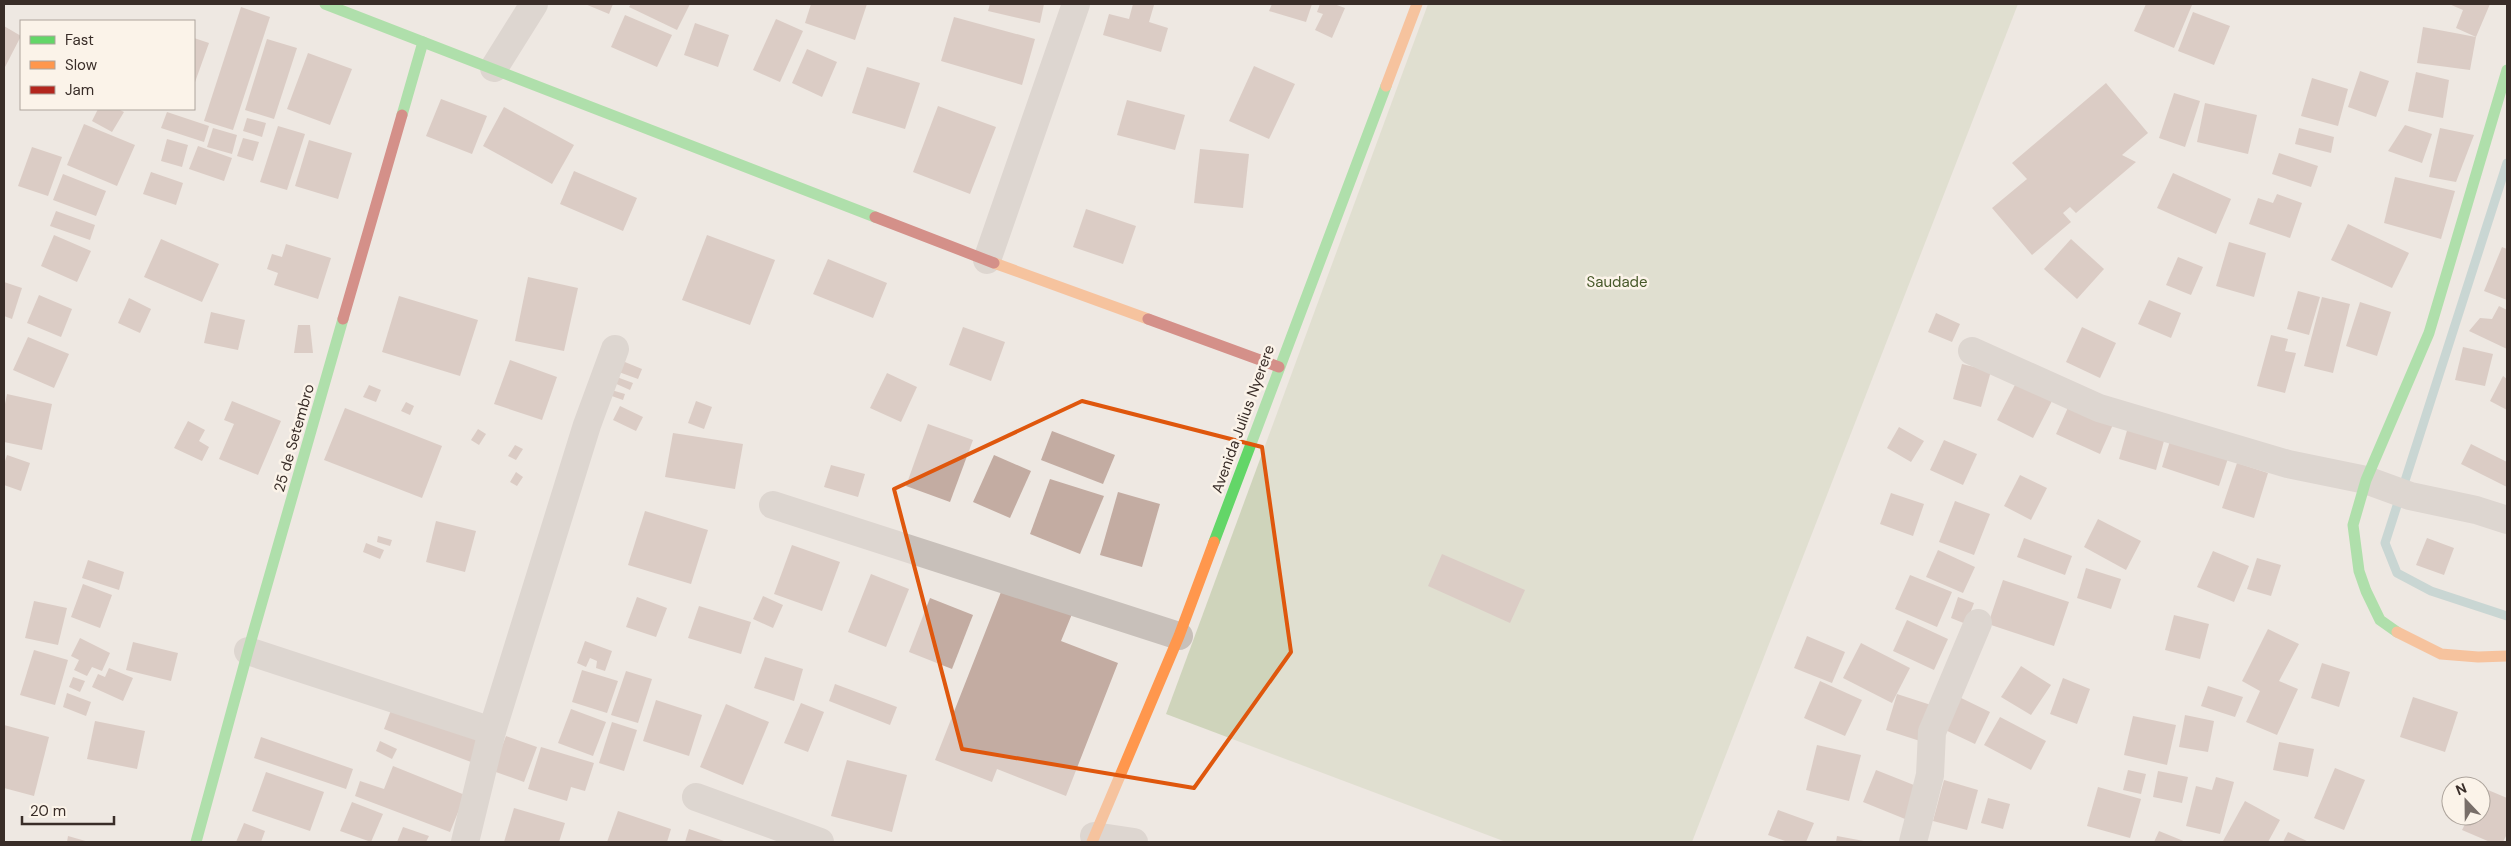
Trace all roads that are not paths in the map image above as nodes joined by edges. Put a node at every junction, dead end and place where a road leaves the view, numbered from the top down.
1 (325, 4) edge
2 (534, 4) edge
3 (1076, 4) edge
4 (1410, 6) edge
5 (423, 42) junction
6 (494, 68) junction
7 (2507, 70) edge
8 (987, 260) junction
9 (615, 349) dead end
10 (1972, 351) dead end
11 (1279, 367) junction
12 (2366, 480) junction
13 (773, 505) dead end
14 (2507, 520) edge
15 (1978, 624) dead end
16 (1179, 636) junction
17 (248, 650) junction
18 (2507, 656) edge
19 (492, 731) junction
20 (696, 797) dead end
21 (1093, 839) edge
22 (196, 842) edge
23 (465, 842) edge
24 (820, 842) edge
25 (1134, 842) edge
26 (1913, 842) edge

1 - 5 street
2 - 6 street
3 - 8 street
4 - 11 street, Avenida Julius Nyerere
5 - 6 street
5 - 17 street, 25 de Setembro
6 - 8 street
7 - 12 street
8 - 11 street
9 - 19 street
10 - 12 street
11 - 16 street, Avenida Julius Nyerere
12 - 14 street
12 - 18 street
13 - 16 street
15 - 26 street
16 - 21 street, Avenida Julius Nyerere
17 - 19 street
17 - 22 street, 25 de Setembro
19 - 23 street
20 - 24 street
21 - 25 street

